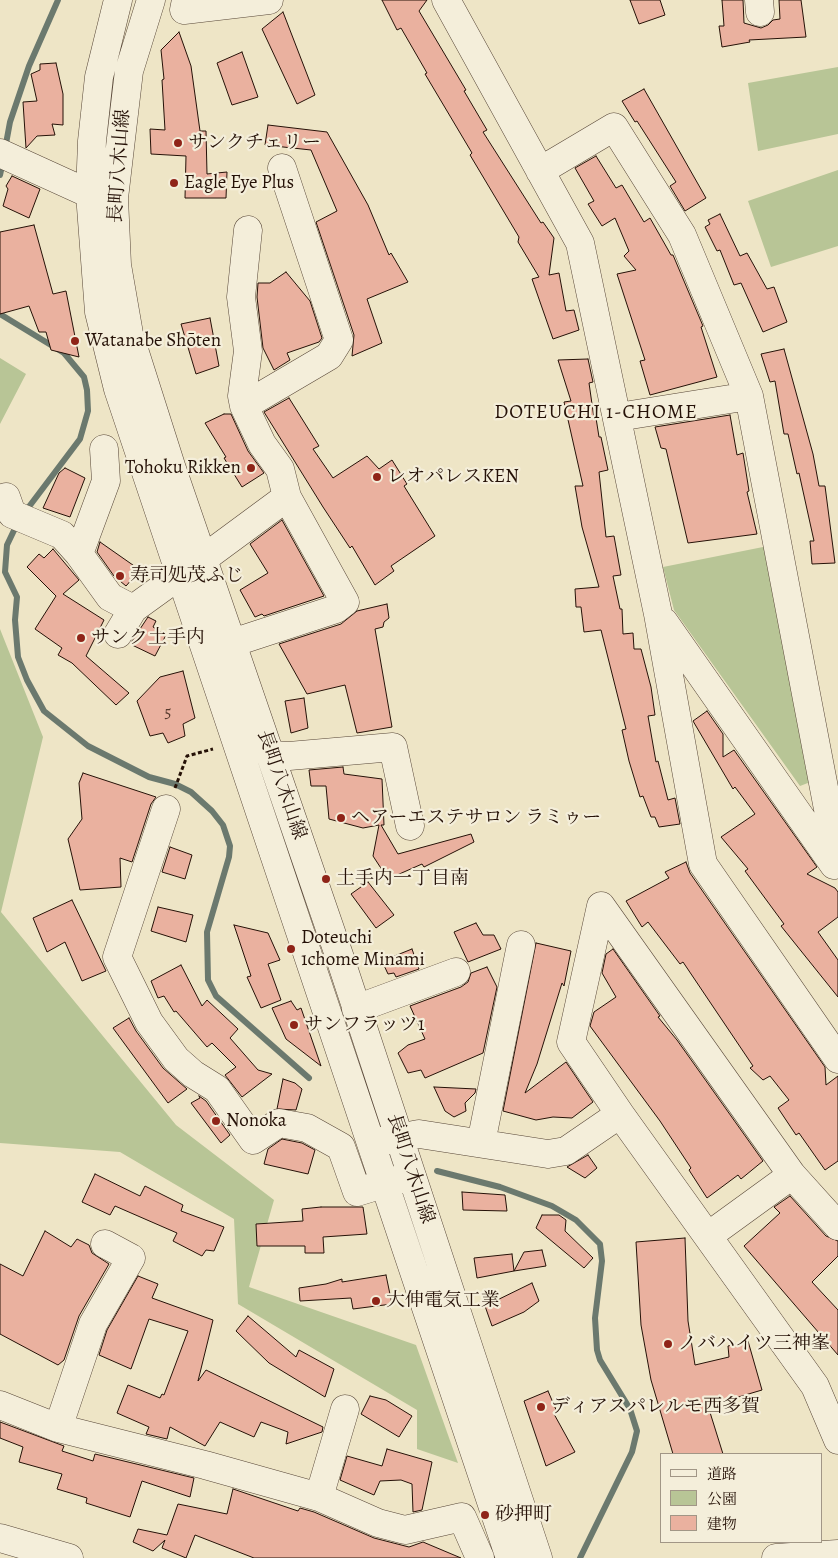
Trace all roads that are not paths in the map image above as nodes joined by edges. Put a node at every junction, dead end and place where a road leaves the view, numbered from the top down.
1 (118, 0) edge
2 (151, 0) edge
3 (186, 0) edge
4 (269, 0) edge
5 (446, 0) edge
6 (6, 156) edge
7 (282, 168) dead end
8 (540, 171) junction
9 (90, 194) junction
10 (248, 230) dead end
11 (749, 396) junction
12 (244, 406) junction
13 (618, 417) junction
14 (104, 449) dead end
15 (287, 497) junction
16 (9, 505) dead end
17 (79, 554) junction
18 (203, 559) junction
19 (180, 575) junction
20 (133, 609) junction
21 (658, 614) junction
22 (118, 634) dead end
23 (232, 643) junction
24 (708, 684) junction
25 (675, 703) junction
26 (270, 755) junction
27 (169, 801) road end
28 (410, 826) dead end
29 (838, 861) edge
30 (838, 870) edge
31 (521, 945) dead end
32 (456, 972) dead end
33 (356, 1009) junction
34 (838, 1059) edge
35 (620, 1114) junction
36 (399, 1137) junction
37 (481, 1142) junction
38 (371, 1144) junction
39 (412, 1175) junction
40 (792, 1175) junction
41 (385, 1184) junction
42 (838, 1226) edge
43 (708, 1236) junction
44 (106, 1244) dead end
45 (0, 1404) edge
46 (345, 1409) dead end
47 (58, 1428) junction
48 (838, 1440) edge
49 (319, 1497) junction
50 (0, 1538) edge
51 (505, 1554) edge
52 (838, 1554) edge
53 (69, 1558) edge
54 (480, 1558) edge
55 (538, 1558) edge
56 (777, 1558) edge

1 - 9 street
2 - 18 street, 長町八木山線
3 - 4 street
5 - 8 street
6 - 9 street
7 - 12 street
8 - 11 street
8 - 13 street
9 - 19 street
10 - 12 street
11 - 13 street
11 - 29 street
12 - 15 street
13 - 21 street
14 - 17 street
15 - 18 street
15 - 23 street
16 - 17 street
17 - 20 street
18 - 23 street, 長町八木山線
19 - 20 street
19 - 38 street
20 - 22 street
21 - 24 street
21 - 25 street
23 - 26 street, 長町八木山線
24 - 25 street
24 - 30 street
25 - 34 street
26 - 28 street
26 - 33 street, 長町八木山線
27 - 41 street
31 - 37 street
32 - 33 street
33 - 36 street, 長町八木山線
35 - 37 street
35 - 40 street
35 - 43 street
36 - 37 street
36 - 38 street
36 - 39 street, 長町八木山線
38 - 41 street
39 - 41 street
39 - 55 street, 長町八木山線
40 - 42 street
40 - 43 street
41 - 51 street
43 - 48 street
44 - 47 street
45 - 47 street
46 - 49 street
47 - 49 street
49 - 54 street
50 - 53 street
52 - 56 street

